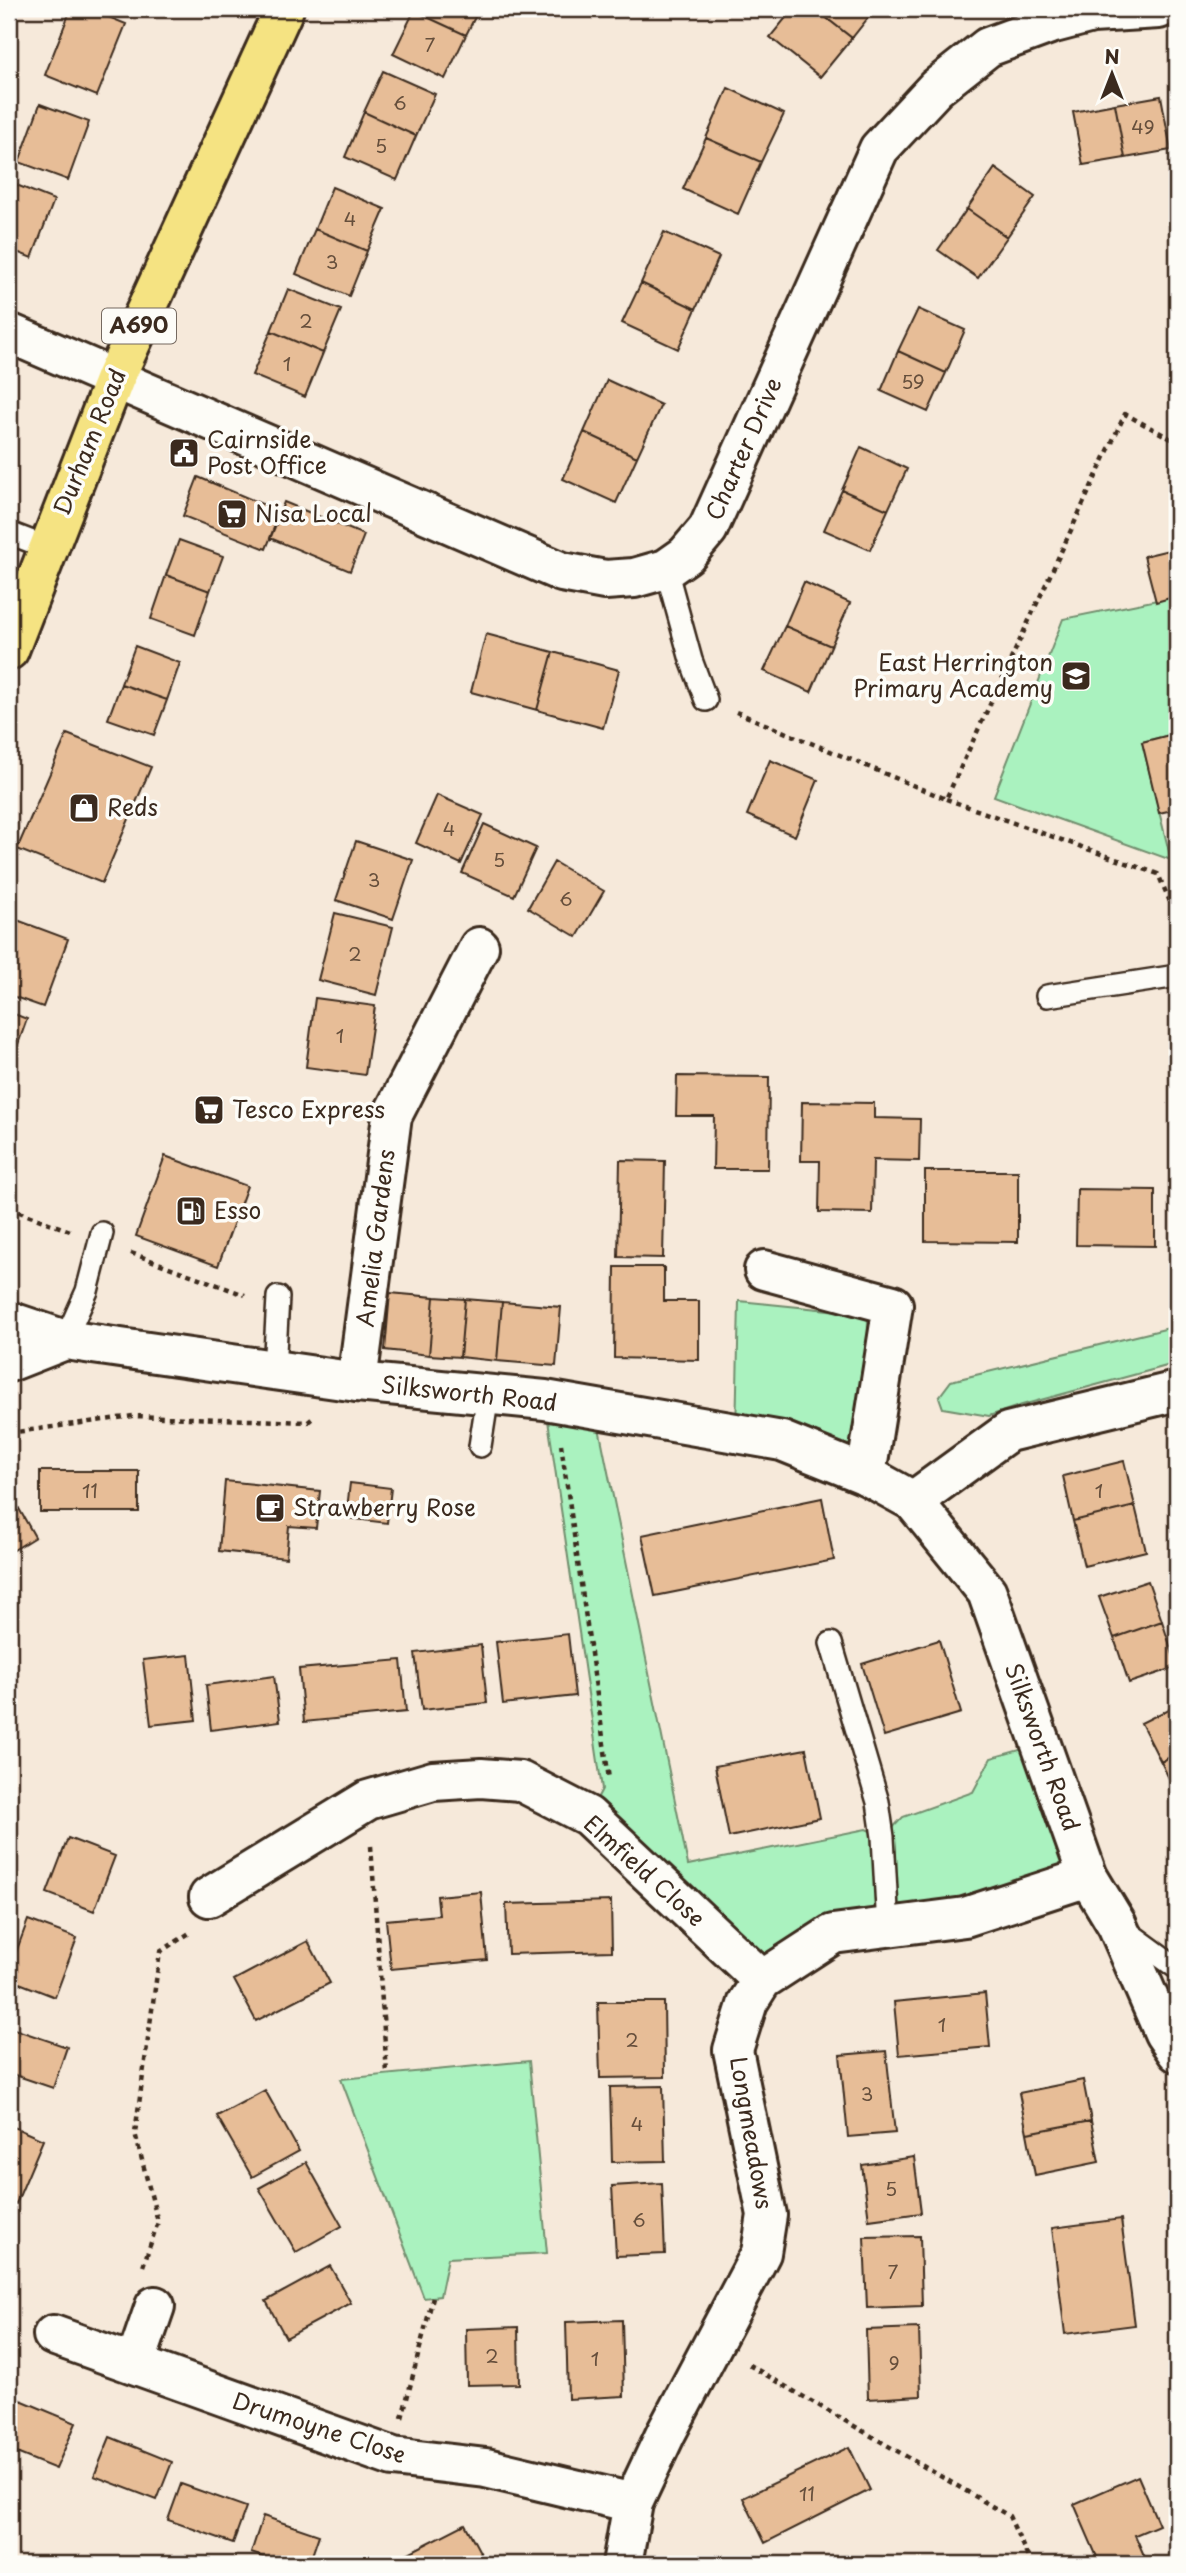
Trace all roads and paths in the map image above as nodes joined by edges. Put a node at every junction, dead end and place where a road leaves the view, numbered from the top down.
1 (284, 9) edge
2 (1159, 9) edge
3 (1166, 9) edge
4 (1177, 12) edge
5 (9, 333) edge
6 (115, 378) junction
7 (1177, 442) edge
8 (9, 533) edge
9 (48, 548) junction
10 (666, 569) junction
11 (9, 650) edge
12 (706, 700) joint
13 (946, 799) junction
14 (1177, 918) edge
15 (479, 947) dead end
16 (1177, 976) edge
17 (1046, 996) dead end
18 (9, 1208) edge
19 (101, 1237) junction
20 (764, 1269) dead end
21 (278, 1302) joint
22 (9, 1321) edge
23 (65, 1340) junction
24 (9, 1362) edge
25 (274, 1371) junction
26 (357, 1382) junction
27 (1177, 1391) edge
28 (488, 1395) junction
29 (555, 1402) junction
30 (9, 1433) edge
31 (480, 1446) dead end
32 (866, 1475) junction
33 (913, 1501) junction
34 (831, 1643) dead end
35 (368, 1800) junction
36 (587, 1816) junction
37 (1088, 1877) junction
38 (209, 1897) joint
39 (1117, 1925) junction
40 (888, 1928) junction
41 (1177, 1968) edge
42 (762, 1980) junction
43 (1177, 2052) edge
44 (387, 2073) dead end
45 (433, 2297) dead end
46 (155, 2306) joint
47 (52, 2335) dead end
48 (712, 2343) junction
49 (135, 2364) junction
50 (393, 2458) junction
51 (633, 2503) junction
52 (621, 2564) edge
53 (1031, 2564) edge

1 - 6 highway, Durham Road / A690
2 - 10 street, Charter Drive
3 - 4 street
5 - 6 street, Charter Drive
6 - 9 highway, Durham Road / A690
6 - 10 street, Charter Drive
7 - 13 path
8 - 9 lane
9 - 11 highway, Durham Road / A690
10 - 12 lane
12 - 13 path
13 - 14 path
15 - 26 street, Amelia Gardens
16 - 17 lane
18 - 19 path
19 - 21 path
19 - 23 lane
20 - 32 street
21 - 25 lane
22 - 23 street, Silksworth Road
23 - 24 street, Silksworth Road
23 - 25 street, Silksworth Road
25 - 26 street, Silksworth Road
26 - 28 street, Silksworth Road
26 - 30 path
27 - 33 street
28 - 29 street, Silksworth Road
28 - 31 lane
29 - 32 street, Silksworth Road
29 - 36 path
32 - 33 street, Silksworth Road
33 - 37 street, Silksworth Road
34 - 40 lane
35 - 36 street, Elmfield Close
35 - 38 street, Elmfield Close
35 - 44 path
36 - 42 street, Elmfield Close
37 - 39 street, Silksworth Road
37 - 40 street, Longmeadows
38 - 46 path
39 - 41 lane
39 - 43 street, Silksworth Road
40 - 42 street, Longmeadows
42 - 48 street, Longmeadows
45 - 50 path
46 - 49 street
47 - 49 street, Drumoyne Close
48 - 51 street, Longmeadows
48 - 53 path
49 - 50 street, Drumoyne Close
50 - 51 street, Drumoyne Close
51 - 52 street, Longmeadows

